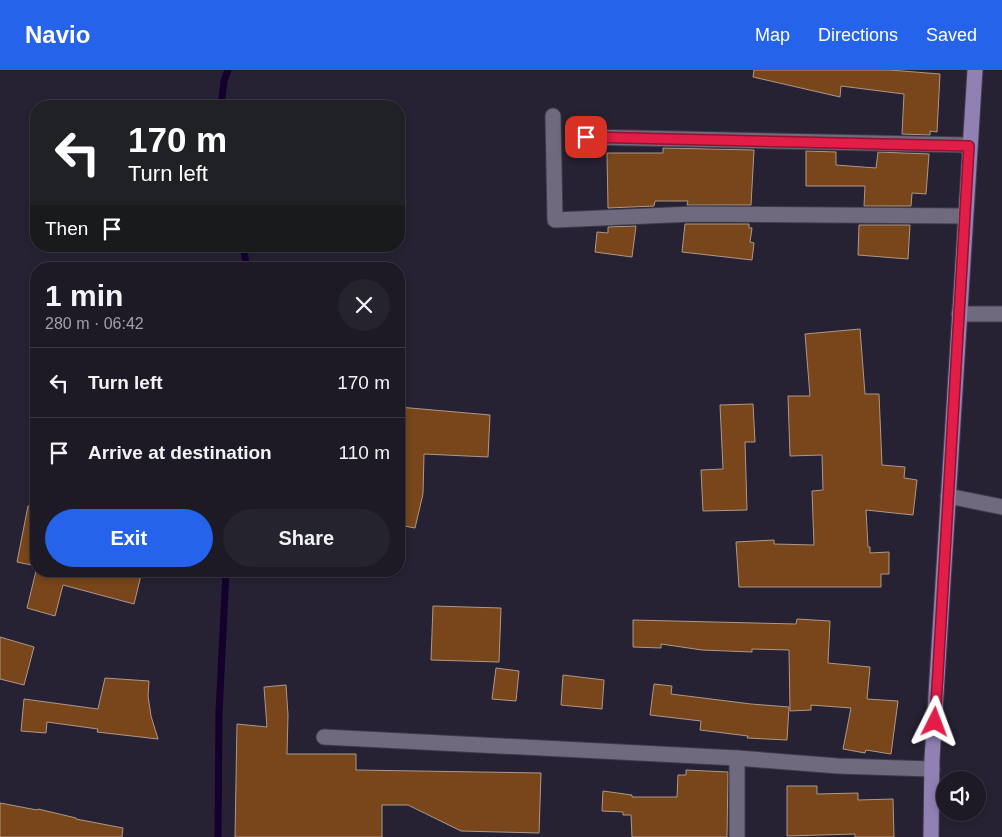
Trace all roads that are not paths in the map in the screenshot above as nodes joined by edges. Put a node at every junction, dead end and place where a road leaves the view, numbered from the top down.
1 (975, 70) edge
2 (553, 116) dead end
3 (586, 137) dead end
4 (969, 146) junction
5 (965, 216) junction
6 (959, 314) junction
7 (1002, 314) edge
8 (948, 496) junction
9 (1002, 508) edge
10 (324, 737) dead end
11 (738, 758) junction
12 (932, 769) junction
13 (737, 837) edge
14 (931, 837) edge

1 - 4 main road
2 - 5 street
3 - 4 street
4 - 5 main road
5 - 6 main road
6 - 7 street
6 - 8 main road
8 - 9 street
8 - 12 main road
10 - 11 street
11 - 12 street
11 - 13 street
12 - 14 main road

